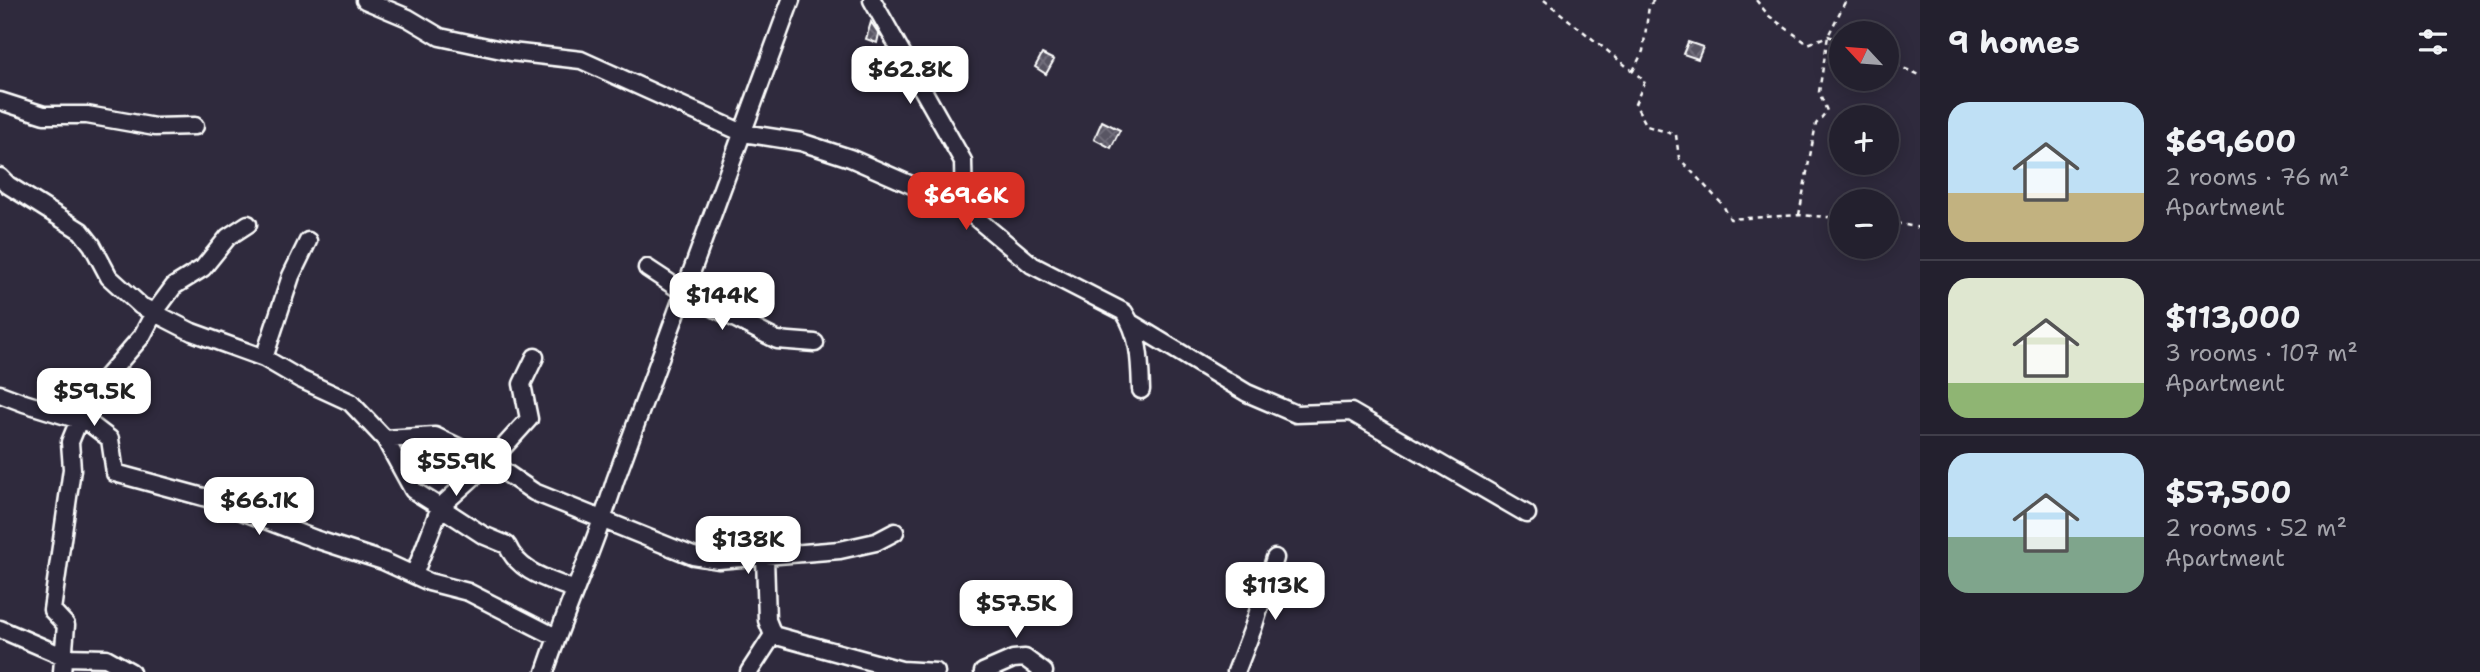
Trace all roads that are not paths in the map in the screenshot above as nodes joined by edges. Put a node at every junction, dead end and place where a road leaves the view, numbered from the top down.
1 (365, 0) edge
2 (791, 0) edge
3 (872, 0) edge
4 (0, 102) edge
5 (195, 125) dead end
6 (743, 134) junction
7 (0, 177) edge
8 (964, 208) junction
9 (248, 224) dead end
10 (308, 241) dead end
11 (647, 268) dead end
12 (685, 293) junction
13 (154, 313) junction
14 (1131, 323) junction
15 (815, 343) dead end
16 (535, 357) dead end
17 (264, 358) junction
18 (1142, 390) dead end
19 (0, 394) edge
20 (78, 420) junction
21 (385, 439) junction
22 (490, 462) junction
23 (440, 507) junction
24 (1527, 514) dead end
25 (603, 521) junction
26 (895, 532) dead end
27 (765, 557) junction
28 (1275, 558) dead end
29 (414, 575) junction
30 (575, 590) junction
31 (0, 629) edge
32 (773, 635) junction
33 (556, 637) junction
34 (63, 664) edge
35 (131, 672) edge
36 (545, 672) edge
37 (749, 672) edge
38 (923, 672) edge
39 (936, 672) edge
40 (983, 672) edge
41 (1044, 672) edge
42 (1236, 672) edge

1 - 6 street
2 - 6 street
3 - 8 street
4 - 5 street
6 - 8 street
6 - 12 street
7 - 13 street
8 - 14 street
9 - 13 street
10 - 17 street
11 - 12 street
12 - 15 street
12 - 25 street
13 - 17 street
13 - 20 street
14 - 18 street
14 - 24 street
16 - 22 street
17 - 21 street
19 - 20 street
20 - 29 street
20 - 34 street
21 - 22 street
21 - 23 street
22 - 23 street
22 - 25 street
23 - 29 street
23 - 30 street
25 - 27 street
25 - 30 street
26 - 27 street
27 - 32 street
28 - 42 street
29 - 33 street
30 - 33 street
31 - 34 street
32 - 37 street
32 - 38 street
33 - 36 street
34 - 35 street
38 - 39 street
40 - 41 street

